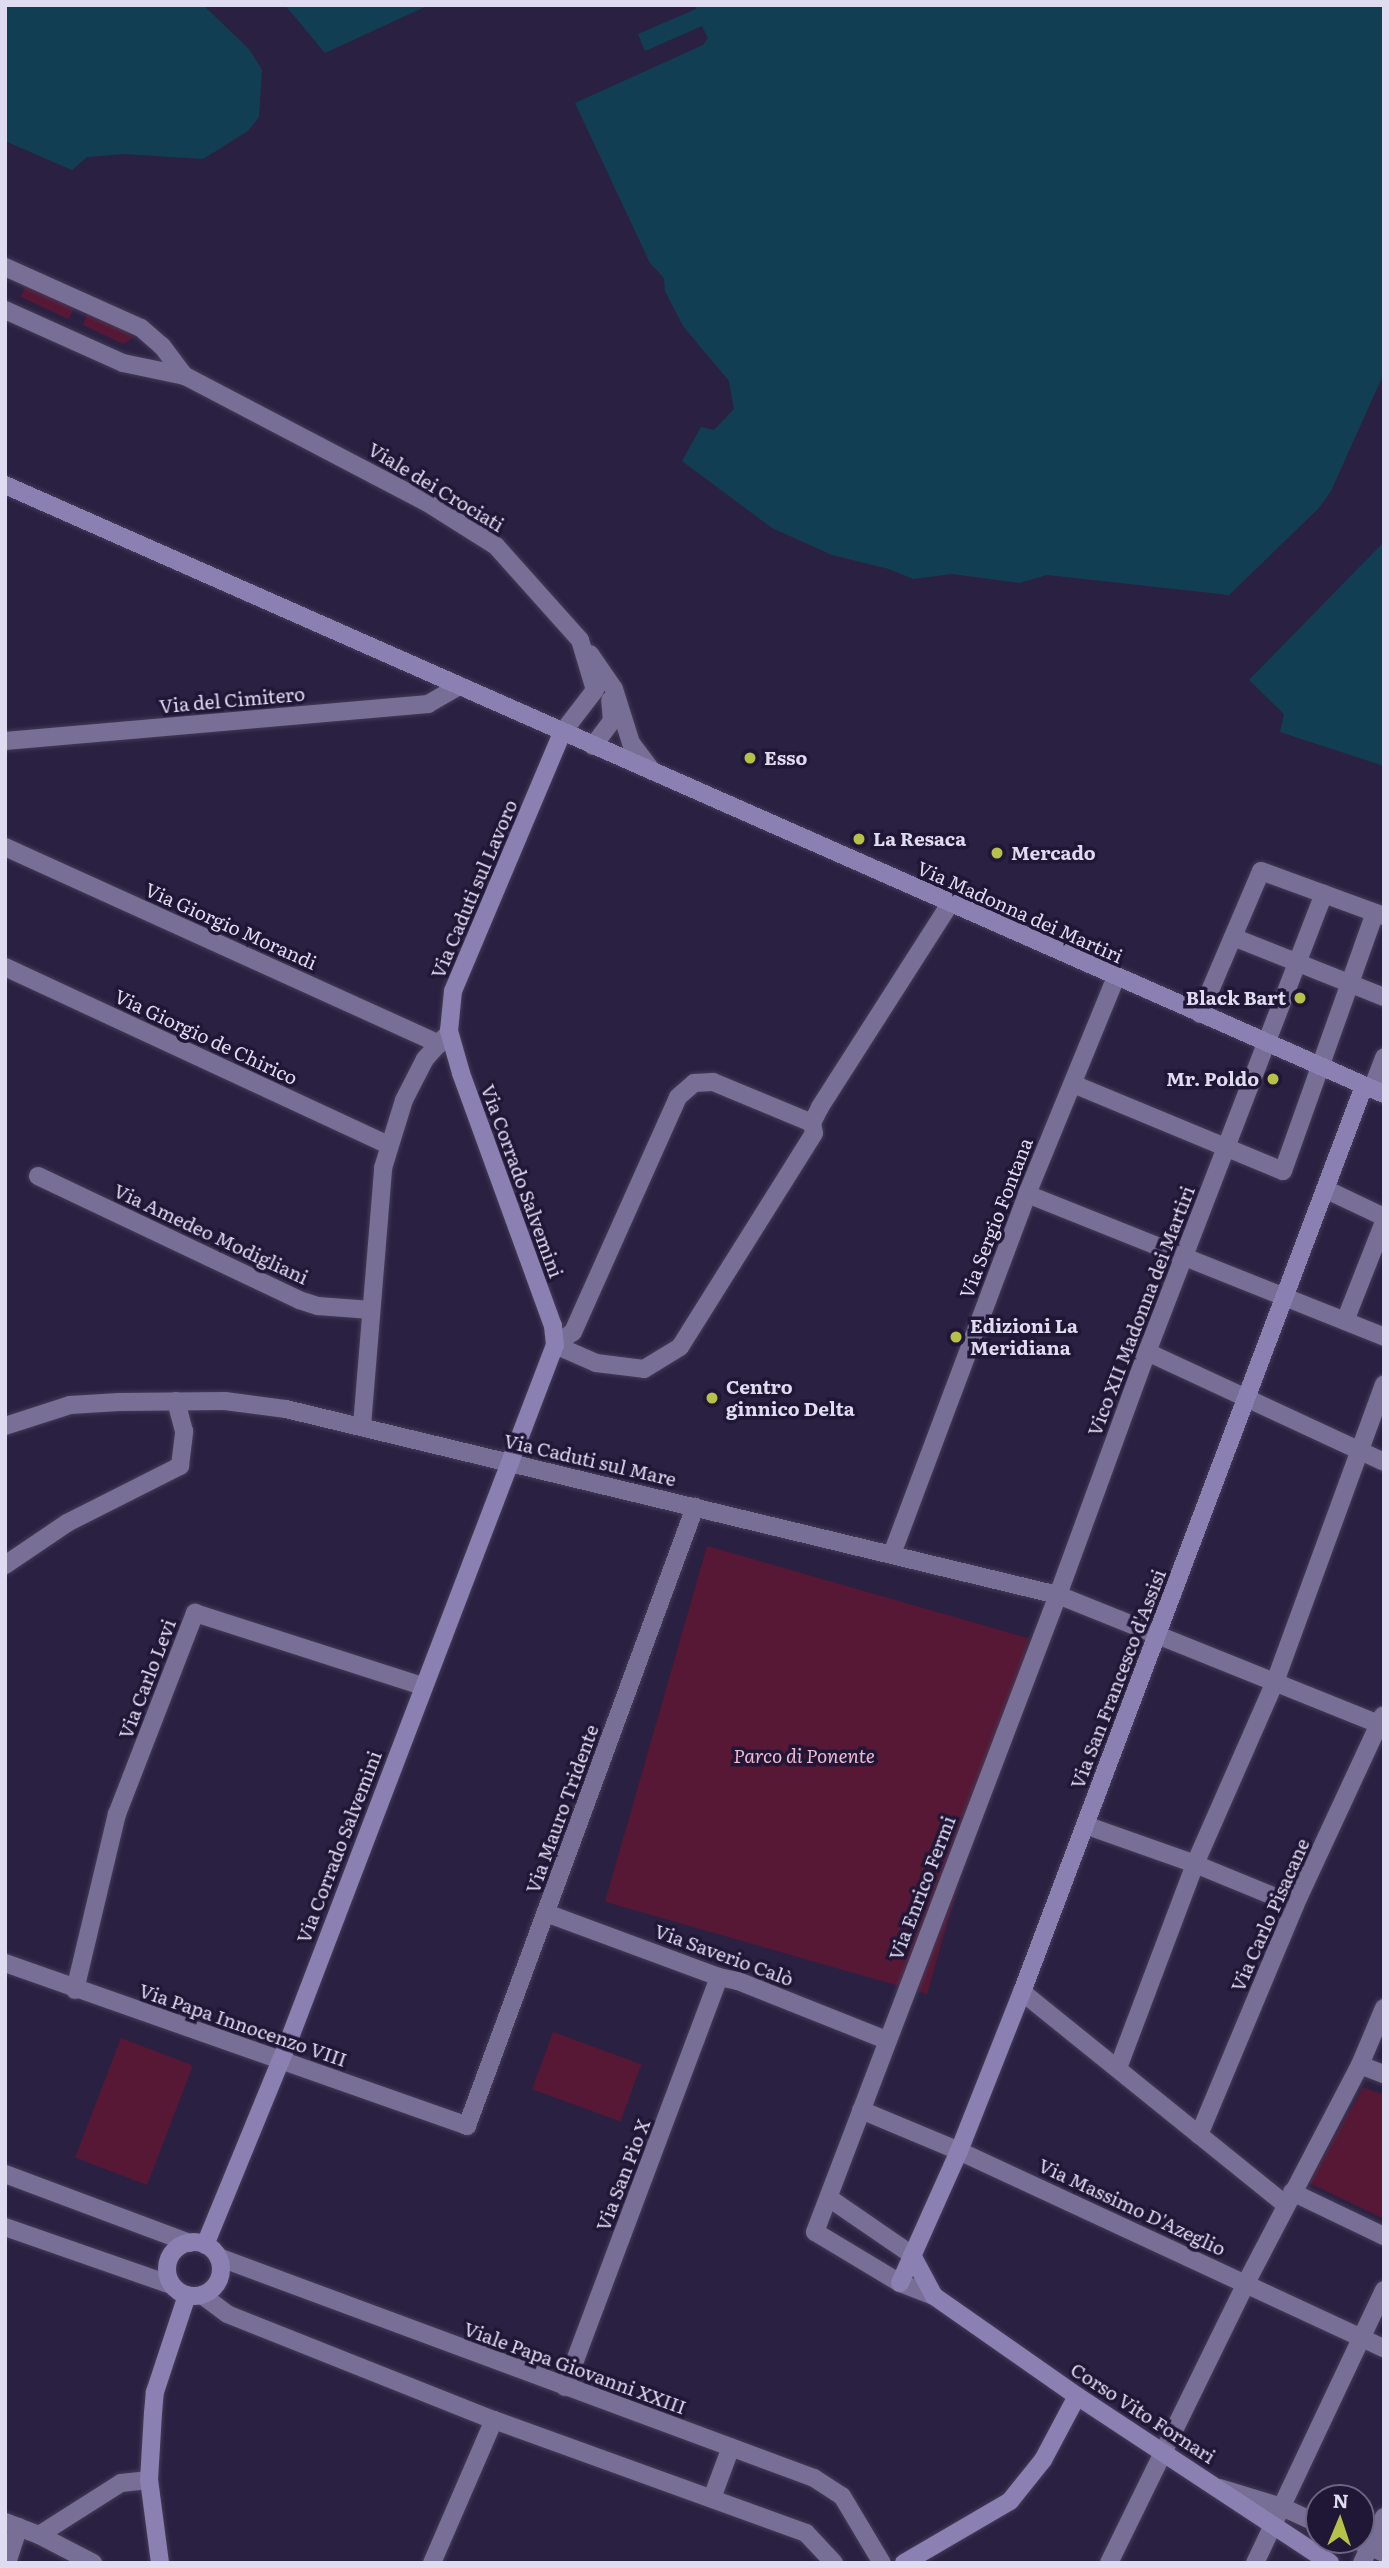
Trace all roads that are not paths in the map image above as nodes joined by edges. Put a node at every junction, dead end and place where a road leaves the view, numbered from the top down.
1 (5, 267) edge
2 (5, 310) edge
3 (185, 376) junction
4 (5, 485) edge
5 (580, 640) junction
6 (609, 682) junction
7 (458, 687) junction
8 (562, 733) junction
9 (5, 741) edge
10 (593, 746) junction
11 (652, 771) junction
12 (5, 847) edge
13 (1324, 894) junction
14 (950, 905) junction
15 (1379, 915) edge
16 (1233, 937) junction
17 (1297, 964) junction
18 (5, 967) edge
19 (1116, 977) junction
20 (1349, 984) junction
21 (1384, 997) edge
22 (1200, 1014) junction
23 (444, 1038) junction
24 (1267, 1043) junction
25 (1384, 1057) edge
26 (1320, 1067) junction
27 (1073, 1084) junction
28 (1373, 1090) edge
29 (812, 1123) junction
30 (389, 1145) junction
31 (1226, 1147) junction
32 (38, 1176) dead end
33 (1325, 1189) junction
34 (1027, 1194) junction
35 (1384, 1219) edge
36 (1186, 1255) junction
37 (1285, 1297) junction
38 (371, 1310) junction
39 (1345, 1321) junction
40 (1384, 1338) edge
41 (555, 1345) junction
42 (1147, 1352) junction
43 (1384, 1384) edge
44 (1247, 1396) junction
45 (176, 1401) junction
46 (5, 1426) edge
47 (362, 1426) junction
48 (1357, 1450) junction
49 (1384, 1462) edge
50 (511, 1463) junction
51 (695, 1507) junction
52 (892, 1554) junction
53 (5, 1565) edge
54 (1058, 1595) junction
55 (1157, 1634) junction
56 (1275, 1682) junction
57 (422, 1686) junction
58 (1382, 1722) edge
59 (1084, 1825) junction
60 (1195, 1864) junction
61 (1295, 1905) junction
62 (546, 1913) junction
63 (5, 1963) edge
64 (719, 1977) junction
65 (75, 1990) junction
66 (1022, 1992) junction
67 (1384, 2008) edge
68 (886, 2040) junction
69 (281, 2060) junction
70 (1360, 2064) junction
71 (1118, 2068) junction
72 (1384, 2074) edge
73 (861, 2109) junction
74 (467, 2126) joint
75 (1199, 2135) junction
76 (959, 2151) junction
77 (5, 2174) edge
78 (829, 2198) junction
79 (1289, 2198) junction
80 (5, 2227) edge
81 (815, 2232) joint
82 (1384, 2236) edge
83 (197, 2244) junction
84 (912, 2255) junction
85 (218, 2258) junction
86 (900, 2283) junction
87 (1246, 2283) junction
88 (1384, 2290) edge
89 (187, 2292) junction
90 (934, 2296) junction
91 (1361, 2338) junction
92 (1384, 2348) edge
93 (565, 2387) junction
94 (1077, 2396) junction
95 (494, 2420) junction
96 (731, 2447) junction
97 (1163, 2450) junction
98 (149, 2480) junction
99 (712, 2498) junction
100 (1278, 2515) junction
101 (1384, 2517) edge
102 (1305, 2521) edge
103 (12, 2524) edge
104 (39, 2535) junction
105 (1375, 2536) edge
106 (7, 2563) edge
107 (93, 2563) edge
108 (160, 2563) edge
109 (432, 2563) edge
110 (834, 2563) edge
111 (882, 2563) edge
112 (904, 2563) edge
113 (1109, 2563) edge
114 (1255, 2563) edge
115 (1330, 2563) edge

1 - 3 street, Viale dei Crociati
2 - 3 street, Viale dei Crociati
3 - 5 street, Viale dei Crociati
4 - 7 street, Via Madonna dei Martiri
5 - 6 street
5 - 8 street, Viale dei Crociati
6 - 10 street
6 - 11 street
7 - 8 street, Via Madonna dei Martiri
7 - 9 street, Via del Cimitero
8 - 10 street, Via Madonna dei Martiri
8 - 23 street, Via Caduti sul Lavoro
10 - 11 street, Via Madonna dei Martiri
11 - 14 street, Via Madonna dei Martiri
12 - 23 street, Via Giorgio Morandi
13 - 15 street
13 - 16 street
13 - 17 street, Vico XII Madonna dei Martiri
14 - 19 street, Via Madonna dei Martiri
14 - 29 street
15 - 20 street
16 - 17 street
16 - 22 street
17 - 20 street
17 - 24 street, Vico XII Madonna dei Martiri
18 - 30 street, Via Giorgio de Chirico
19 - 22 street, Via Madonna dei Martiri
19 - 27 street, Via Sergio Fontana
20 - 21 street
20 - 26 street
22 - 24 street, Via Madonna dei Martiri
23 - 30 street
23 - 41 street, Via Corrado Salvemini
24 - 26 street, Via Madonna dei Martiri
24 - 31 street, Vico XII Madonna dei Martiri
25 - 28 street
26 - 28 street, Via Madonna dei Martiri
26 - 31 street
27 - 31 street
27 - 34 street, Via Sergio Fontana
28 - 33 street, Via San Francesco d'Assisi
29 - 41 street
29 - 41 street
30 - 38 street
31 - 36 street, Vico XII Madonna dei Martiri
32 - 38 street, Via Amedeo Modigliani
33 - 35 street
33 - 37 street, Via San Francesco d'Assisi
34 - 36 street
34 - 52 street, Via Sergio Fontana
35 - 39 street
36 - 37 street
36 - 42 street, Vico XII Madonna dei Martiri
37 - 39 street
37 - 44 street, Via San Francesco d'Assisi
38 - 47 street
39 - 40 street
41 - 50 street, Via Corrado Salvemini
42 - 44 street
42 - 54 street, Vico XII Madonna dei Martiri
43 - 48 street
44 - 48 street
44 - 55 street, Via San Francesco d'Assisi
45 - 46 street, Via Caduti sul Mare
45 - 47 street, Via Caduti sul Mare
45 - 53 street
47 - 50 street, Via Caduti sul Mare
48 - 49 street
48 - 56 street
50 - 51 street, Via Caduti sul Mare
50 - 57 street, Via Corrado Salvemini
51 - 52 street, Via Caduti sul Mare
51 - 62 street, Via Mauro Tridente
52 - 54 street, Via Caduti sul Mare
54 - 55 street, Via Caduti sul Mare
54 - 68 street, Via Enrico Fermi
55 - 56 street, Via Caduti sul Mare
55 - 59 street, Via San Francesco d'Assisi
56 - 58 street, Via Caduti sul Mare
56 - 60 street
57 - 65 street, Via Carlo Levi
57 - 69 street, Via Corrado Salvemini
58 - 61 street, Via Carlo Pisacane
59 - 60 street
59 - 66 street, Via San Francesco d'Assisi
60 - 61 street
60 - 71 street
61 - 75 street, Via Carlo Pisacane
62 - 64 street, Via Saverio Calò
62 - 74 street, Via Mauro Tridente
63 - 65 street, Via Papa Innocenzo VIII
64 - 68 street, Via Saverio Calò
64 - 93 street, Via San Pio X
65 - 69 street, Via Papa Innocenzo VIII
66 - 71 street
66 - 76 street, Via San Francesco d'Assisi
67 - 70 street
68 - 73 street, Via Enrico Fermi
69 - 74 street, Via Papa Innocenzo VIII
69 - 83 street, Via Corrado Salvemini
70 - 72 street
70 - 79 street
71 - 75 street
73 - 76 street, Via Massimo D'Azeglio
73 - 78 street, Via Enrico Fermi
75 - 79 street
76 - 84 street, Via San Francesco d'Assisi
76 - 87 street, Via Massimo D'Azeglio
77 - 83 street, Viale Papa Giovanni XXIII
78 - 81 street, Via Enrico Fermi
78 - 84 street, Corso Vito Fornari
79 - 82 street
79 - 87 street
80 - 89 street
81 - 86 street, Corso Vito Fornari
83 - 85 street, Viale Papa Giovanni XXIII
83 - 89 street
84 - 86 street, Via San Francesco d'Assisi
84 - 90 street, Corso Vito Fornari
85 - 89 street
85 - 93 street, Viale Papa Giovanni XXIII
86 - 90 street, Corso Vito Fornari
87 - 91 street, Via Massimo D'Azeglio
87 - 97 street
88 - 91 street
89 - 95 street
89 - 98 street
90 - 94 street, Corso Vito Fornari
91 - 92 street, Via Massimo D'Azeglio
91 - 100 street
93 - 96 street, Viale Papa Giovanni XXIII
94 - 97 street, Corso Vito Fornari
94 - 112 street
95 - 99 street
95 - 109 street
96 - 99 street
96 - 111 street, Viale Papa Giovanni XXIII
97 - 100 street, Corso Vito Fornari
97 - 113 street
98 - 104 street
98 - 108 street
99 - 110 street
100 - 102 street
100 - 114 street
100 - 115 street, Corso Vito Fornari
101 - 105 street
103 - 104 street
103 - 106 street
104 - 107 street

